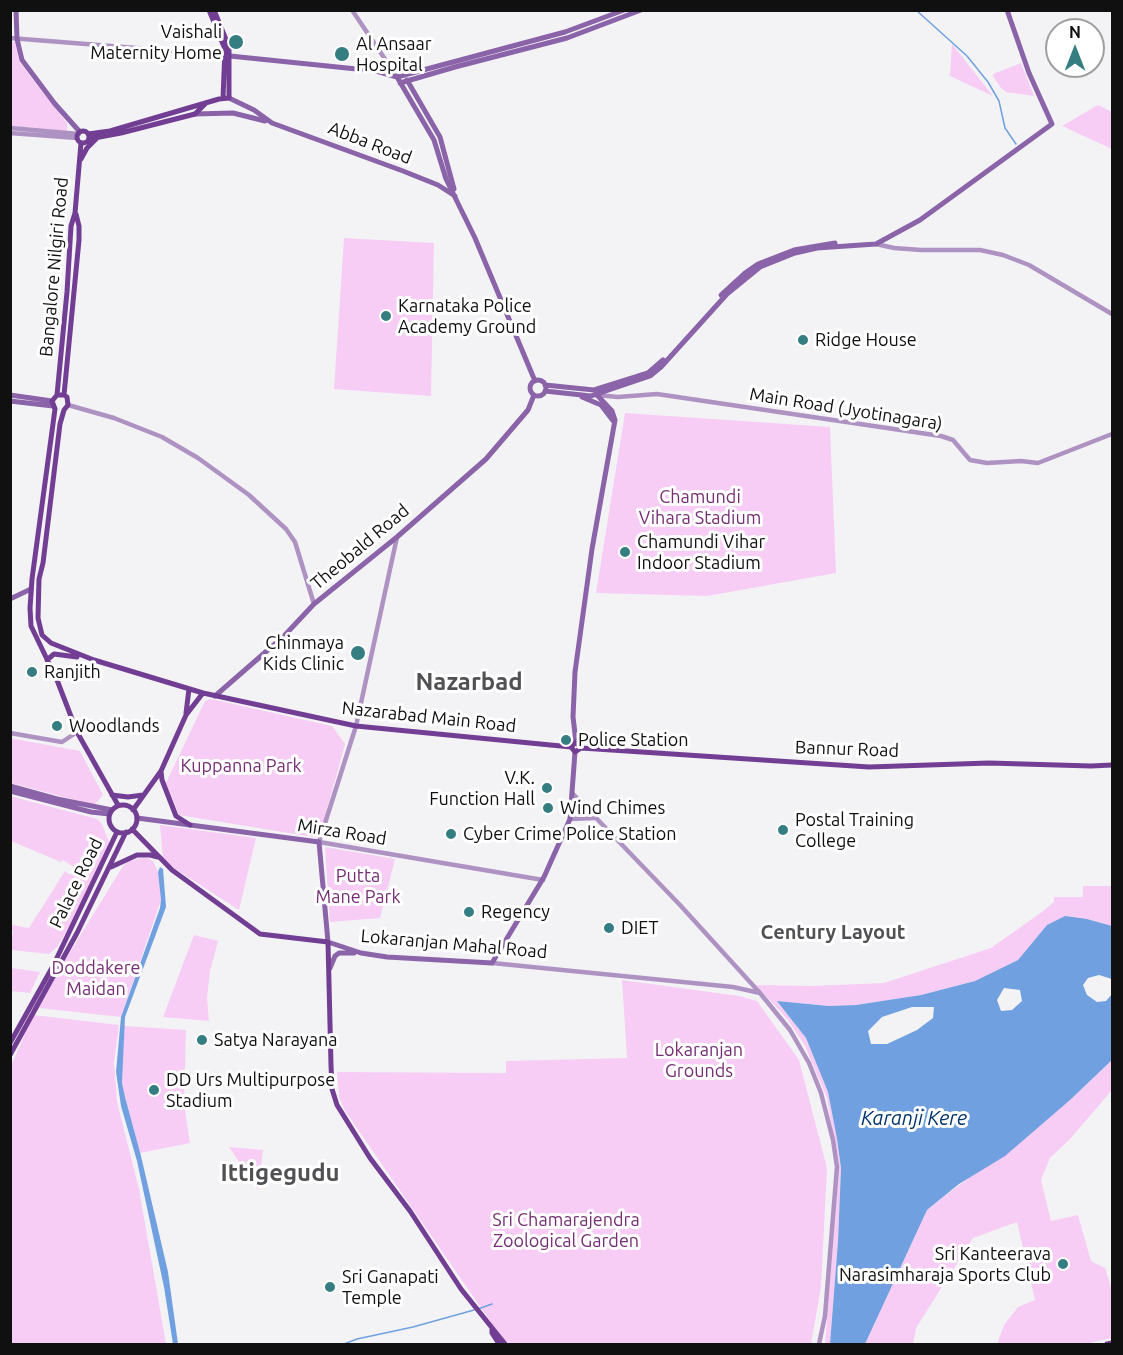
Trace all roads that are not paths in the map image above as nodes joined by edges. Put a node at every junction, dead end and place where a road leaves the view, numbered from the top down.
1 (16, 10) edge
2 (209, 10) edge
3 (214, 10) edge
4 (352, 10) edge
5 (624, 10) edge
6 (642, 10) edge
7 (1007, 10) edge
8 (14, 39) edge
9 (228, 56) junction
10 (402, 79) junction
11 (226, 98) junction
12 (207, 102) junction
13 (195, 114) junction
14 (272, 123) junction
15 (10, 128) edge
16 (10, 133) edge
17 (88, 136) junction
18 (105, 136) junction
19 (79, 137) junction
20 (79, 162) junction
21 (455, 196) junction
22 (75, 213) junction
23 (876, 244) junction
24 (1113, 314) edge
25 (535, 381) junction
26 (545, 388) junction
27 (595, 393) junction
28 (57, 394) junction
29 (575, 394) junction
30 (10, 395) edge
31 (64, 395) junction
32 (536, 395) junction
33 (10, 401) edge
34 (53, 405) junction
35 (66, 407) junction
36 (615, 423) junction
37 (1113, 434) edge
38 (397, 537) junction
39 (31, 590) junction
40 (10, 599) edge
41 (314, 604) junction
42 (47, 660) junction
43 (94, 660) junction
44 (189, 689) junction
45 (203, 693) junction
46 (215, 696) junction
47 (186, 715) junction
48 (356, 726) junction
49 (77, 732) junction
50 (10, 733) edge
51 (576, 742) junction
52 (581, 748) junction
53 (573, 750) junction
54 (1113, 767) edge
55 (161, 771) junction
56 (10, 788) edge
57 (111, 794) junction
58 (573, 794) junction
59 (143, 795) junction
60 (118, 805) junction
61 (133, 810) junction
62 (110, 812) junction
63 (137, 818) junction
64 (595, 818) junction
65 (570, 819) junction
66 (190, 825) junction
67 (132, 829) junction
68 (117, 832) junction
69 (126, 832) junction
70 (319, 842) junction
71 (160, 857) junction
72 (110, 867) junction
73 (543, 880) junction
74 (328, 942) junction
75 (361, 953) junction
76 (492, 963) junction
77 (330, 968) junction
78 (760, 993) junction
79 (10, 1043) edge
80 (10, 1055) edge
81 (492, 1329) junction
82 (1113, 1343) edge
83 (499, 1344) edge
84 (504, 1344) edge
85 (819, 1344) edge
86 (1107, 1344) edge

1 - 8 main road
2 - 9 main road
3 - 9 main road
4 - 10 street
5 - 10 main road
6 - 10 main road
7 - 23 main road
8 - 9 street
8 - 19 main road
9 - 10 main road
9 - 11 main road
10 - 21 main road
11 - 12 main road
11 - 14 main road, Abba Road
12 - 13 main road
12 - 17 main road
13 - 14 main road, Abba Road
13 - 18 main road, Abba Road
14 - 21 main road, Abba Road
15 - 19 street
16 - 19 street
17 - 18 main road, Abba Road
17 - 19 main road
17 - 19 main road
18 - 20 main road
19 - 20 main road, Bangalore Nilgiri Road
20 - 22 main road, Bangalore Nilgiri Road
21 - 25 main road
22 - 28 main road, Bangalore Nilgiri Road
22 - 31 main road
23 - 24 street
23 - 27 main road
25 - 26 main road
25 - 32 main road
26 - 27 main road
26 - 29 main road
26 - 32 main road
27 - 29 main road
27 - 36 main road
27 - 37 street, Main Road (Jyotinagara)
28 - 31 main road
28 - 34 main road, Bangalore Nilgiri Road
29 - 36 main road
30 - 34 main road
31 - 35 main road
32 - 38 main road, Theobald Road
33 - 34 main road
34 - 39 main road, Bangalore Nilgiri Road
35 - 41 street
35 - 43 main road
36 - 51 main road
38 - 41 main road, Theobald Road
38 - 48 street
39 - 40 main road
39 - 42 main road, Bangalore Nilgiri Road
41 - 46 main road, Theobald Road
42 - 43 main road
42 - 49 main road, Bangalore Nilgiri Road
43 - 44 main road
44 - 45 main road
44 - 47 main road
45 - 46 main road
45 - 47 main road
46 - 48 main road, Nazarabad Main Road
47 - 55 main road
48 - 53 main road, Nazarabad Main Road
48 - 70 street
49 - 50 street
49 - 57 main road, Bangalore Nilgiri Road
51 - 52 main road
51 - 53 main road
52 - 53 main road
52 - 54 main road, Bannur Road
53 - 58 main road
55 - 59 main road
55 - 66 main road
56 - 62 main road
57 - 59 main road
57 - 60 main road, Bangalore Nilgiri Road
58 - 64 street
58 - 65 main road
59 - 61 main road
60 - 61 main road
60 - 62 main road
61 - 63 main road
62 - 68 main road
63 - 66 main road, Mirza Road
63 - 67 main road
64 - 65 street
64 - 78 street
65 - 73 main road
66 - 70 main road, Mirza Road
67 - 69 main road
67 - 71 main road, Lokaranjan Mahal Road
68 - 69 main road
68 - 79 main road, Palace Road
69 - 72 main road
70 - 73 street, Mirza Road
70 - 74 main road
71 - 72 main road
71 - 74 main road, Lokaranjan Mahal Road
72 - 80 main road
73 - 76 main road
74 - 75 main road, Lokaranjan Mahal Road
74 - 77 main road
75 - 76 main road, Lokaranjan Mahal Road
75 - 77 main road
76 - 78 street, Lokaranjan Mahal Road
77 - 81 main road
78 - 85 street
81 - 83 main road
81 - 84 main road
82 - 86 main road

